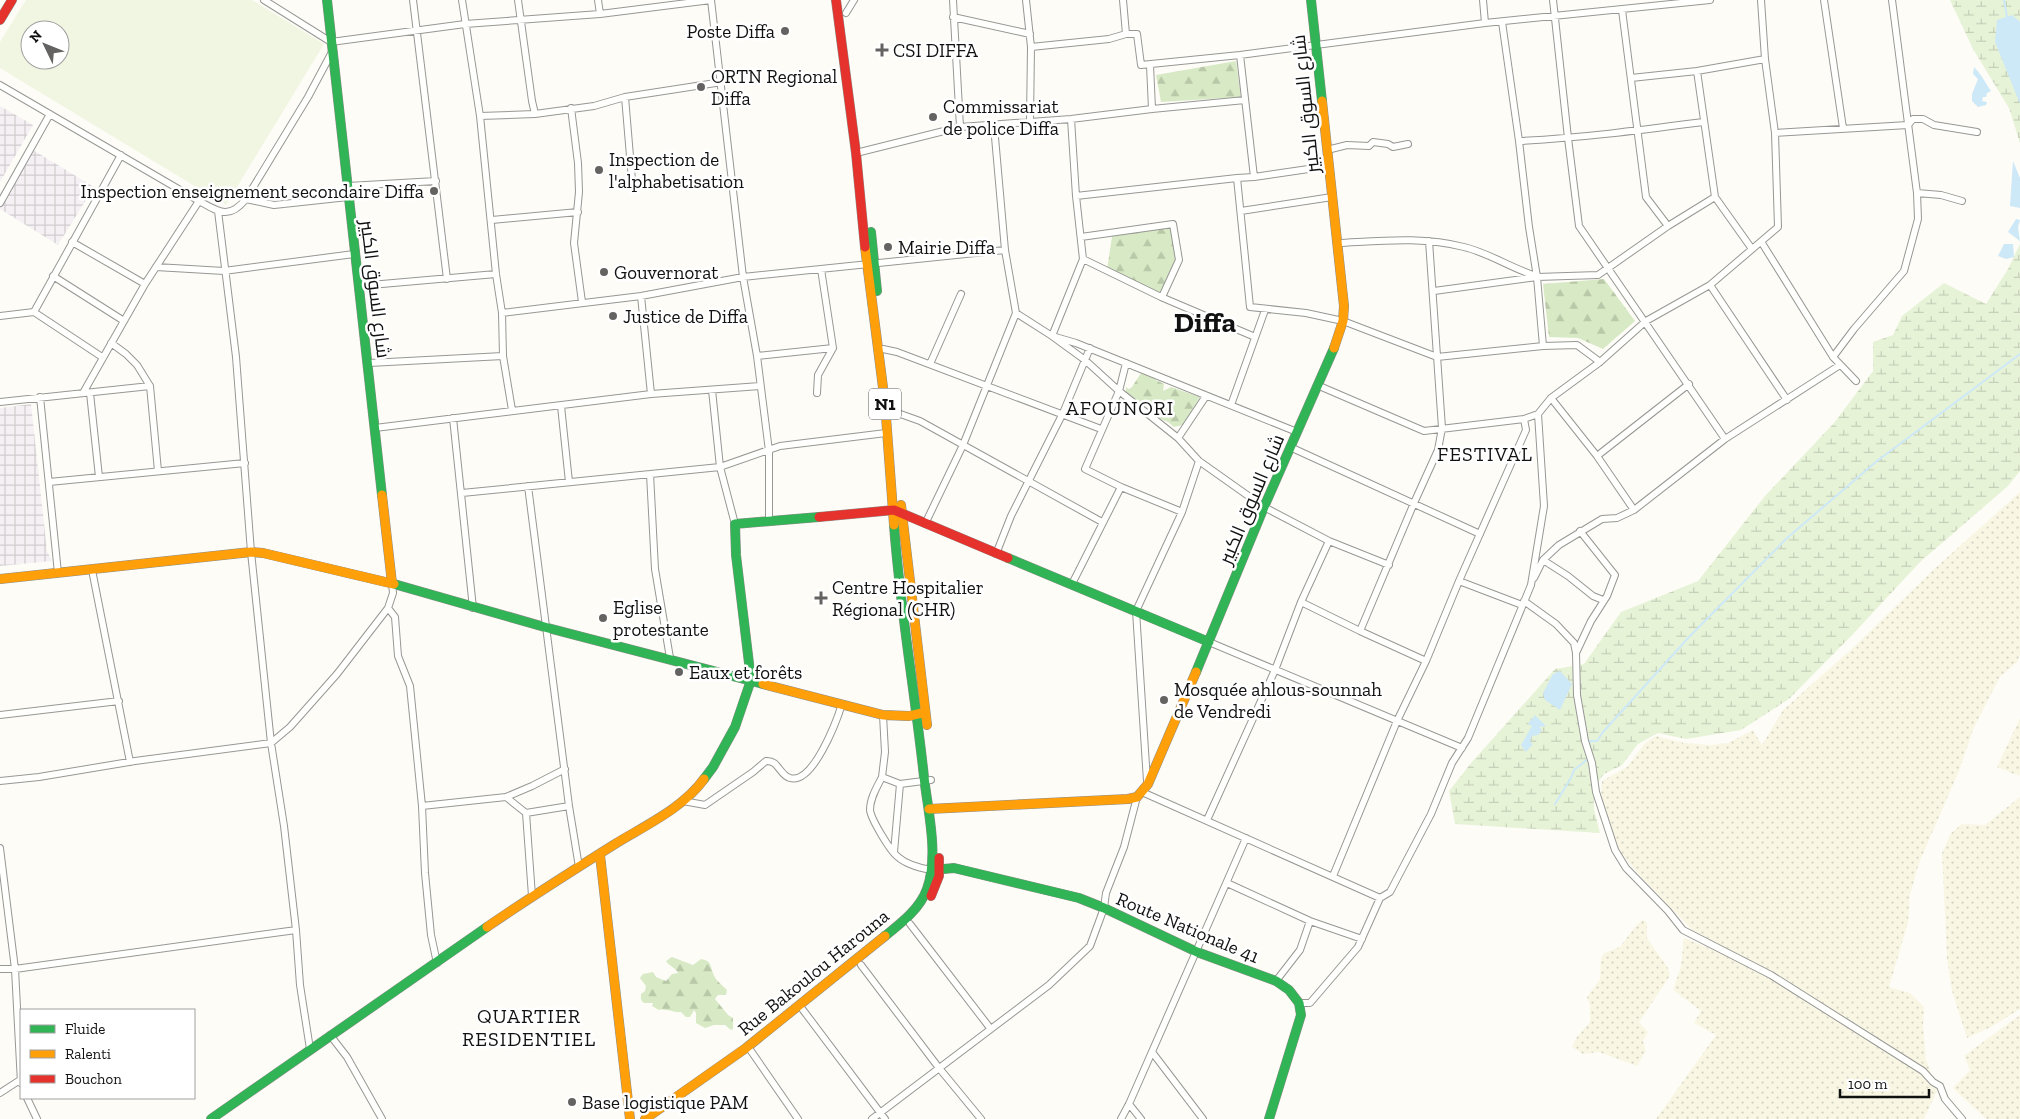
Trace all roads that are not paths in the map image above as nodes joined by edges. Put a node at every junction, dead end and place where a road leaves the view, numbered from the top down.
1 (12, 0) edge
2 (264, 0) edge
3 (327, 0) edge
4 (413, 0) edge
5 (462, 0) edge
6 (518, 0) edge
7 (598, 0) edge
8 (711, 0) edge
9 (836, 0) edge
10 (844, 0) edge
11 (854, 0) edge
12 (953, 0) edge
13 (1026, 0) edge
14 (1122, 0) edge
15 (1311, 0) edge
16 (1483, 0) edge
17 (1553, 0) edge
18 (1710, 0) edge
19 (1761, 0) edge
20 (1824, 0) edge
21 (1892, 0) edge
22 (1688, 2) edge
23 (1622, 10) junction
24 (846, 13) junction
25 (600, 14) junction
26 (953, 16) junction
27 (1554, 17) junction
28 (0, 20) edge
29 (520, 21) junction
30 (1502, 22) junction
31 (465, 24) junction
32 (1485, 24) junction
33 (416, 32) junction
34 (1030, 34) junction
35 (1126, 34) junction
36 (1315, 45) junction
37 (332, 47) junction
38 (1031, 47) junction
39 (1240, 56) junction
40 (1764, 59) junction
41 (1150, 65) junction
42 (1697, 71) junction
43 (1631, 78) junction
44 (722, 82) junction
45 (0, 85) edge
46 (625, 97) junction
47 (1245, 100) junction
48 (571, 108) junction
49 (1152, 108) junction
50 (50, 114) junction
51 (536, 114) junction
52 (480, 116) junction
53 (1071, 119) junction
54 (1030, 120) junction
55 (1704, 122) junction
56 (1908, 124) junction
57 (960, 126) junction
58 (994, 126) junction
59 (1843, 128) junction
60 (1637, 131) junction
61 (1977, 132) dead end
62 (1775, 133) junction
63 (1568, 138) junction
64 (1519, 140) junction
65 (1408, 144) dead end
66 (1327, 150) junction
67 (859, 152) junction
68 (121, 155) junction
69 (1328, 166) junction
70 (1254, 177) junction
71 (1237, 178) junction
72 (632, 180) dead end
73 (436, 181) junction
74 (348, 186) junction
75 (1917, 193) junction
76 (1076, 196) junction
77 (348, 197) junction
78 (1332, 197) junction
79 (1715, 197) junction
80 (246, 199) junction
81 (199, 201) junction
82 (1962, 201) dead end
83 (0, 203) edge
84 (1241, 211) junction
85 (218, 212) junction
86 (578, 212) junction
87 (492, 220) junction
88 (1668, 226) junction
89 (1081, 237) junction
90 (1429, 241) junction
91 (72, 242) junction
92 (1337, 243) junction
93 (1762, 243) junction
94 (1752, 249) junction
95 (1005, 250) junction
96 (354, 254) junction
97 (1084, 259) junction
98 (870, 263) junction
99 (156, 267) junction
100 (1609, 267) junction
101 (821, 269) junction
102 (224, 271) junction
103 (496, 274) junction
104 (54, 276) junction
105 (743, 277) junction
106 (1537, 277) junction
107 (447, 279) junction
108 (145, 284) junction
109 (1710, 285) junction
110 (359, 286) junction
111 (1434, 291) junction
112 (961, 294) dead end
113 (641, 296) junction
114 (1162, 297) junction
115 (582, 302) junction
116 (1265, 310) junction
117 (34, 312) junction
118 (502, 313) junction
119 (1016, 313) junction
120 (0, 316) edge
121 (124, 320) junction
122 (1343, 321) junction
123 (1646, 321) junction
124 (1052, 336) junction
125 (1255, 337) junction
126 (111, 343) junction
127 (1543, 346) junction
128 (833, 348) junction
129 (1090, 348) junction
130 (884, 349) junction
131 (503, 356) junction
132 (757, 356) junction
133 (102, 357) junction
134 (1437, 357) junction
135 (1833, 357) junction
136 (1085, 360) junction
137 (1600, 362) junction
138 (369, 363) junction
139 (1126, 363) junction
140 (930, 364) junction
141 (1840, 365) junction
142 (1856, 381) dead end
143 (1689, 384) junction
144 (1317, 385) junction
145 (150, 386) junction
146 (760, 386) junction
147 (986, 387) junction
148 (712, 390) junction
149 (1119, 391) junction
150 (86, 393) junction
151 (817, 393) dead end
152 (651, 394) junction
153 (1206, 396) junction
154 (40, 398) junction
155 (1551, 398) junction
156 (1787, 400) junction
157 (0, 402) edge
158 (1231, 405) junction
159 (562, 406) junction
160 (512, 410) junction
161 (892, 411) junction
162 (1063, 413) junction
163 (1538, 414) junction
164 (453, 418) junction
165 (1524, 419) junction
166 (375, 428) junction
167 (1442, 428) junction
168 (1101, 429) junction
169 (1296, 432) junction
170 (886, 433) junction
171 (1178, 438) junction
172 (1725, 439) junction
173 (963, 446) junction
174 (1290, 447) junction
175 (768, 451) junction
176 (1596, 456) junction
177 (1199, 461) junction
178 (245, 463) junction
179 (720, 467) junction
180 (158, 471) junction
181 (650, 474) junction
182 (99, 477) junction
183 (1029, 481) junction
184 (49, 482) junction
185 (569, 482) junction
186 (528, 486) junction
187 (1120, 488) junction
188 (462, 493) junction
189 (1414, 503) junction
190 (1264, 507) junction
191 (1634, 510) junction
192 (898, 512) junction
193 (1182, 512) junction
194 (770, 522) junction
195 (1102, 522) junction
196 (734, 524) junction
197 (925, 524) junction
198 (1580, 531) junction
199 (1480, 534) junction
200 (1329, 541) junction
201 (251, 552) junction
202 (996, 554) junction
203 (1543, 560) junction
204 (1388, 565) junction
205 (92, 570) junction
206 (58, 574) junction
207 (0, 579) edge
208 (1459, 581) junction
209 (392, 583) junction
210 (1531, 583) junction
211 (1072, 584) junction
212 (1603, 600) junction
213 (1301, 602) junction
214 (1523, 603) junction
215 (388, 608) junction
216 (473, 608) junction
217 (1136, 611) junction
218 (548, 628) junction
219 (1360, 632) junction
220 (1210, 642) junction
221 (1576, 653) junction
222 (670, 658) junction
223 (1426, 661) junction
224 (1274, 670) junction
225 (751, 680) junction
226 (118, 701) junction
227 (842, 704) junction
228 (921, 713) junction
229 (0, 715) edge
230 (883, 715) junction
231 (1397, 721) junction
232 (271, 742) junction
233 (1462, 748) junction
234 (130, 762) junction
235 (565, 769) junction
236 (882, 777) junction
237 (928, 780) junction
238 (0, 781) edge
239 (900, 784) junction
240 (1148, 784) junction
241 (1139, 795) junction
242 (506, 797) junction
243 (683, 800) junction
244 (422, 806) junction
245 (569, 806) junction
246 (931, 809) junction
247 (526, 814) junction
248 (1208, 820) junction
249 (1246, 838) junction
250 (0, 848) edge
251 (894, 852) junction
252 (600, 855) junction
253 (579, 867) junction
254 (935, 869) junction
255 (1333, 876) junction
256 (1227, 883) junction
257 (532, 896) junction
258 (1380, 898) junction
259 (3, 899) edge
260 (1104, 908) junction
261 (1310, 921) junction
262 (910, 924) junction
263 (296, 930) junction
264 (1362, 939) junction
265 (1197, 952) junction
266 (437, 963) junction
267 (861, 965) junction
268 (0, 969) edge
269 (15, 969) junction
270 (1276, 981) junction
271 (1299, 1003) junction
272 (802, 1010) junction
273 (990, 1028) junction
274 (330, 1035) junction
275 (310, 1049) junction
276 (751, 1051) junction
277 (1152, 1052) junction
278 (20, 1063) edge
279 (939, 1068) junction
280 (20, 1083) edge
281 (0, 1093) edge
282 (27, 1099) edge
283 (1129, 1104) junction
284 (880, 1113) junction
285 (36, 1119) edge
286 (211, 1119) edge
287 (382, 1119) edge
288 (630, 1119) edge
289 (646, 1119) edge
290 (658, 1119) edge
291 (798, 1119) edge
292 (872, 1119) edge
293 (885, 1119) edge
294 (981, 1119) edge
295 (1121, 1119) edge
296 (1141, 1119) edge
297 (1203, 1119) edge
298 (1269, 1119) edge
299 (1962, 1119) edge

1 - 28 main road
2 - 37 street
3 - 37 main road, شارع السوق الكبير
4 - 33 street
5 - 31 street
6 - 29 street
7 - 25 street
8 - 25 street
8 - 44 street
9 - 67 main road, N1
10 - 24 main road, N1
11 - 24 street
12 - 26 street
13 - 34 street
14 - 35 street
15 - 36 main road, شارع السوق الكبير
16 - 32 street
17 - 27 street
18 - 22 street
19 - 40 street
20 - 59 street
21 - 56 street
22 - 23 street
23 - 27 street
23 - 43 street
24 - 67 main road, N1
25 - 29 street
26 - 34 street
26 - 57 street
27 - 30 street
27 - 63 street
29 - 31 street
29 - 51 street
30 - 32 street
30 - 64 street
31 - 33 street
31 - 52 street
32 - 36 street
33 - 37 street
33 - 73 street
34 - 38 street
35 - 38 street
35 - 41 street
36 - 39 street
36 - 66 main road, شارع السوق الكبير
37 - 74 main road, شارع السوق الكبير
37 - 80 street
38 - 54 street
39 - 41 street
39 - 47 street
40 - 42 street
40 - 62 street
41 - 49 street
42 - 43 street
42 - 55 street
43 - 60 street
44 - 46 street
44 - 105 street
45 - 50 street
46 - 48 street
46 - 72 street
47 - 49 street
47 - 70 street
48 - 51 street
48 - 86 street
49 - 53 street
50 - 68 street
50 - 83 street
51 - 52 street
52 - 87 street
53 - 54 street
53 - 76 street
54 - 58 street
55 - 60 street
55 - 79 street
56 - 59 street
56 - 61 street
56 - 75 street
57 - 58 street
57 - 67 street
58 - 95 street
59 - 62 street
60 - 63 street
60 - 88 street
62 - 93 street
63 - 64 street
63 - 100 street
64 - 106 street
65 - 66 street
66 - 69 main road, شارع السوق الكبير
67 - 98 main road, N1
68 - 81 street
68 - 91 street
69 - 70 street
69 - 78 main road, شارع السوق الكبير
70 - 71 street
71 - 76 street
71 - 84 street
73 - 74 street
73 - 107 street
74 - 77 main road, شارع السوق الكبير
75 - 82 street
75 - 135 street
76 - 89 street
77 - 80 street
77 - 96 main road, شارع السوق الكبير
78 - 84 street
78 - 92 main road, شارع السوق الكبير
79 - 88 street
79 - 94 street
80 - 85 street
81 - 85 street
81 - 99 street
84 - 116 street
85 - 102 street
86 - 87 street
86 - 115 street
87 - 103 street
88 - 100 street
89 - 97 street
89 - 114 street
90 - 92 street
90 - 106 street
90 - 111 street
91 - 104 street
91 - 108 street
92 - 122 main road, شارع السوق الكبير
93 - 94 street
93 - 135 street
94 - 109 street
95 - 98 street
95 - 119 street
96 - 102 street
96 - 110 main road, شارع السوق الكبير
97 - 114 street
97 - 124 street
98 - 101 street
98 - 130 main road, N1
98 - 170 main road, N1
99 - 102 street
99 - 108 street
100 - 106 street
100 - 123 street
101 - 105 street
101 - 128 street
102 - 178 street
103 - 107 street
103 - 118 street
104 - 117 street
104 - 121 street
105 - 113 street
105 - 132 street
106 - 111 street
106 - 127 street
107 - 110 street
108 - 121 street
109 - 123 street
109 - 156 street
110 - 138 main road, شارع السوق الكبير
111 - 134 street
112 - 140 street
113 - 115 street
113 - 152 street
114 - 125 street
115 - 118 street
116 - 122 street
116 - 125 street
117 - 120 street
117 - 133 street
118 - 131 street
119 - 124 street
119 - 147 street
121 - 126 street
122 - 134 street
122 - 144 main road, شارع السوق الكبير
123 - 137 street
123 - 143 street
124 - 129 street
124 - 136 street
125 - 158 street
126 - 133 street
126 - 145 street
127 - 134 street
127 - 137 street
128 - 132 street
128 - 151 street
129 - 136 street
129 - 139 street
130 - 140 street
130 - 161 main road, N1
131 - 138 street
131 - 160 street
132 - 146 street
133 - 150 street
134 - 167 street
135 - 141 street
136 - 149 street
136 - 162 street
137 - 155 street
138 - 166 main road, شارع السوق الكبير
139 - 149 street
139 - 153 street
140 - 147 street
141 - 142 street
141 - 156 street
143 - 172 street
143 - 176 street
144 - 167 street
144 - 169 main road, شارع السوق الكبير
145 - 150 street
145 - 180 street
146 - 148 street
146 - 175 street
147 - 162 street
147 - 173 street
148 - 152 street
148 - 179 street
149 - 168 street
149 - 171 street
150 - 154 street
150 - 182 street
152 - 159 street
153 - 158 street
153 - 171 street
154 - 157 street
154 - 184 street
155 - 163 street
155 - 176 street
156 - 172 street
158 - 169 street
159 - 160 street
159 - 185 street
160 - 164 street
161 - 173 street
161 - 192 main road, N1
162 - 168 street
162 - 183 street
163 - 165 street
163 - 210 street
164 - 166 street
164 - 188 street
165 - 167 street
165 - 199 street
166 - 209 main road, شارع السوق الكبير
167 - 189 street
168 - 187 street
169 - 174 main road, شارع السوق الكبير
170 - 175 street
170 - 192 main road, N1
171 - 177 street
172 - 191 street
173 - 183 street
173 - 197 street
174 - 189 street
174 - 190 main road, شارع السوق الكبير
175 - 179 street
175 - 194 street
176 - 191 street
177 - 190 street
177 - 193 street
178 - 180 street
178 - 201 street
179 - 181 street
179 - 196 street
180 - 182 street
181 - 185 street
181 - 222 street
182 - 184 street
183 - 195 street
183 - 202 street
184 - 206 street
185 - 186 street
186 - 188 street
186 - 218 street
187 - 193 street
187 - 195 street
188 - 216 street
189 - 199 street
189 - 204 street
190 - 200 street
190 - 220 main road, شارع السوق الكبير
191 - 198 street
192 - 194 main road
192 - 197 main road
192 - 228 main road, N1
193 - 217 street
194 - 196 main road
195 - 211 street
196 - 225 main road
197 - 202 main road
198 - 203 street
198 - 212 street
199 - 208 street
200 - 204 street
200 - 213 street
201 - 205 main road
201 - 209 main road
201 - 232 street
202 - 211 main road
203 - 210 street
203 - 212 street
204 - 219 street
205 - 206 main road
205 - 226 street
206 - 207 main road
208 - 214 street
208 - 223 street
209 - 215 street
209 - 216 main road
210 - 214 street
211 - 217 main road
212 - 221 street
213 - 219 street
213 - 224 street
214 - 221 street
214 - 233 street
215 - 232 street
215 - 244 street
216 - 218 main road
217 - 220 main road
217 - 240 street
218 - 222 main road
218 - 235 street
219 - 223 street
220 - 224 street
220 - 240 main road, شارع السوق الكبير
221 - 299 street
222 - 225 main road
223 - 231 street
224 - 231 street
224 - 248 street
225 - 227 main road
225 - 243 main road
226 - 229 street
226 - 234 street
227 - 230 main road
227 - 243 street
228 - 230 main road
228 - 237 main road, N1
230 - 236 street
231 - 233 street
231 - 255 street
232 - 234 street
232 - 263 street
233 - 258 street
234 - 238 street
235 - 242 street
235 - 245 street
236 - 239 street
236 - 251 street
237 - 239 street
237 - 246 main road, N1
239 - 251 street
240 - 241 main road, شارع السوق الكبير
241 - 246 main road
241 - 248 street
241 - 260 street
242 - 244 street
242 - 247 street
243 - 252 main road
244 - 266 street
245 - 247 street
245 - 253 street
246 - 254 main road, Rue Bakoulou Harouna
247 - 257 street
248 - 249 street
249 - 255 street
249 - 256 street
250 - 259 street
251 - 254 street
252 - 253 main road
252 - 288 main road
253 - 257 main road
254 - 260 main road, Route Nationale 41
254 - 262 main road, Rue Bakoulou Harouna
254 - 289 main road, Rue Bakoulou Harouna
255 - 258 street
256 - 261 street
256 - 265 street
257 - 266 main road
258 - 264 street
259 - 269 street
260 - 265 main road, Route Nationale 41
260 - 273 street
261 - 264 street
261 - 270 street
262 - 267 main road, Rue Bakoulou Harouna
262 - 273 street
263 - 269 street
263 - 275 street
264 - 271 street
265 - 270 main road, Route Nationale 41
265 - 277 street
266 - 274 main road
267 - 272 main road, Rue Bakoulou Harouna
267 - 279 street
268 - 269 street
269 - 278 street
270 - 271 main road, Route Nationale 41
271 - 298 main road
272 - 276 main road, Rue Bakoulou Harouna
272 - 284 street
273 - 279 street
274 - 275 main road
274 - 287 street
275 - 286 main road
276 - 290 main road, Rue Bakoulou Harouna
276 - 291 street
277 - 283 street
277 - 297 street
279 - 284 street
279 - 294 street
280 - 281 street
282 - 285 street
283 - 295 street
283 - 296 street
284 - 292 street
284 - 293 street

